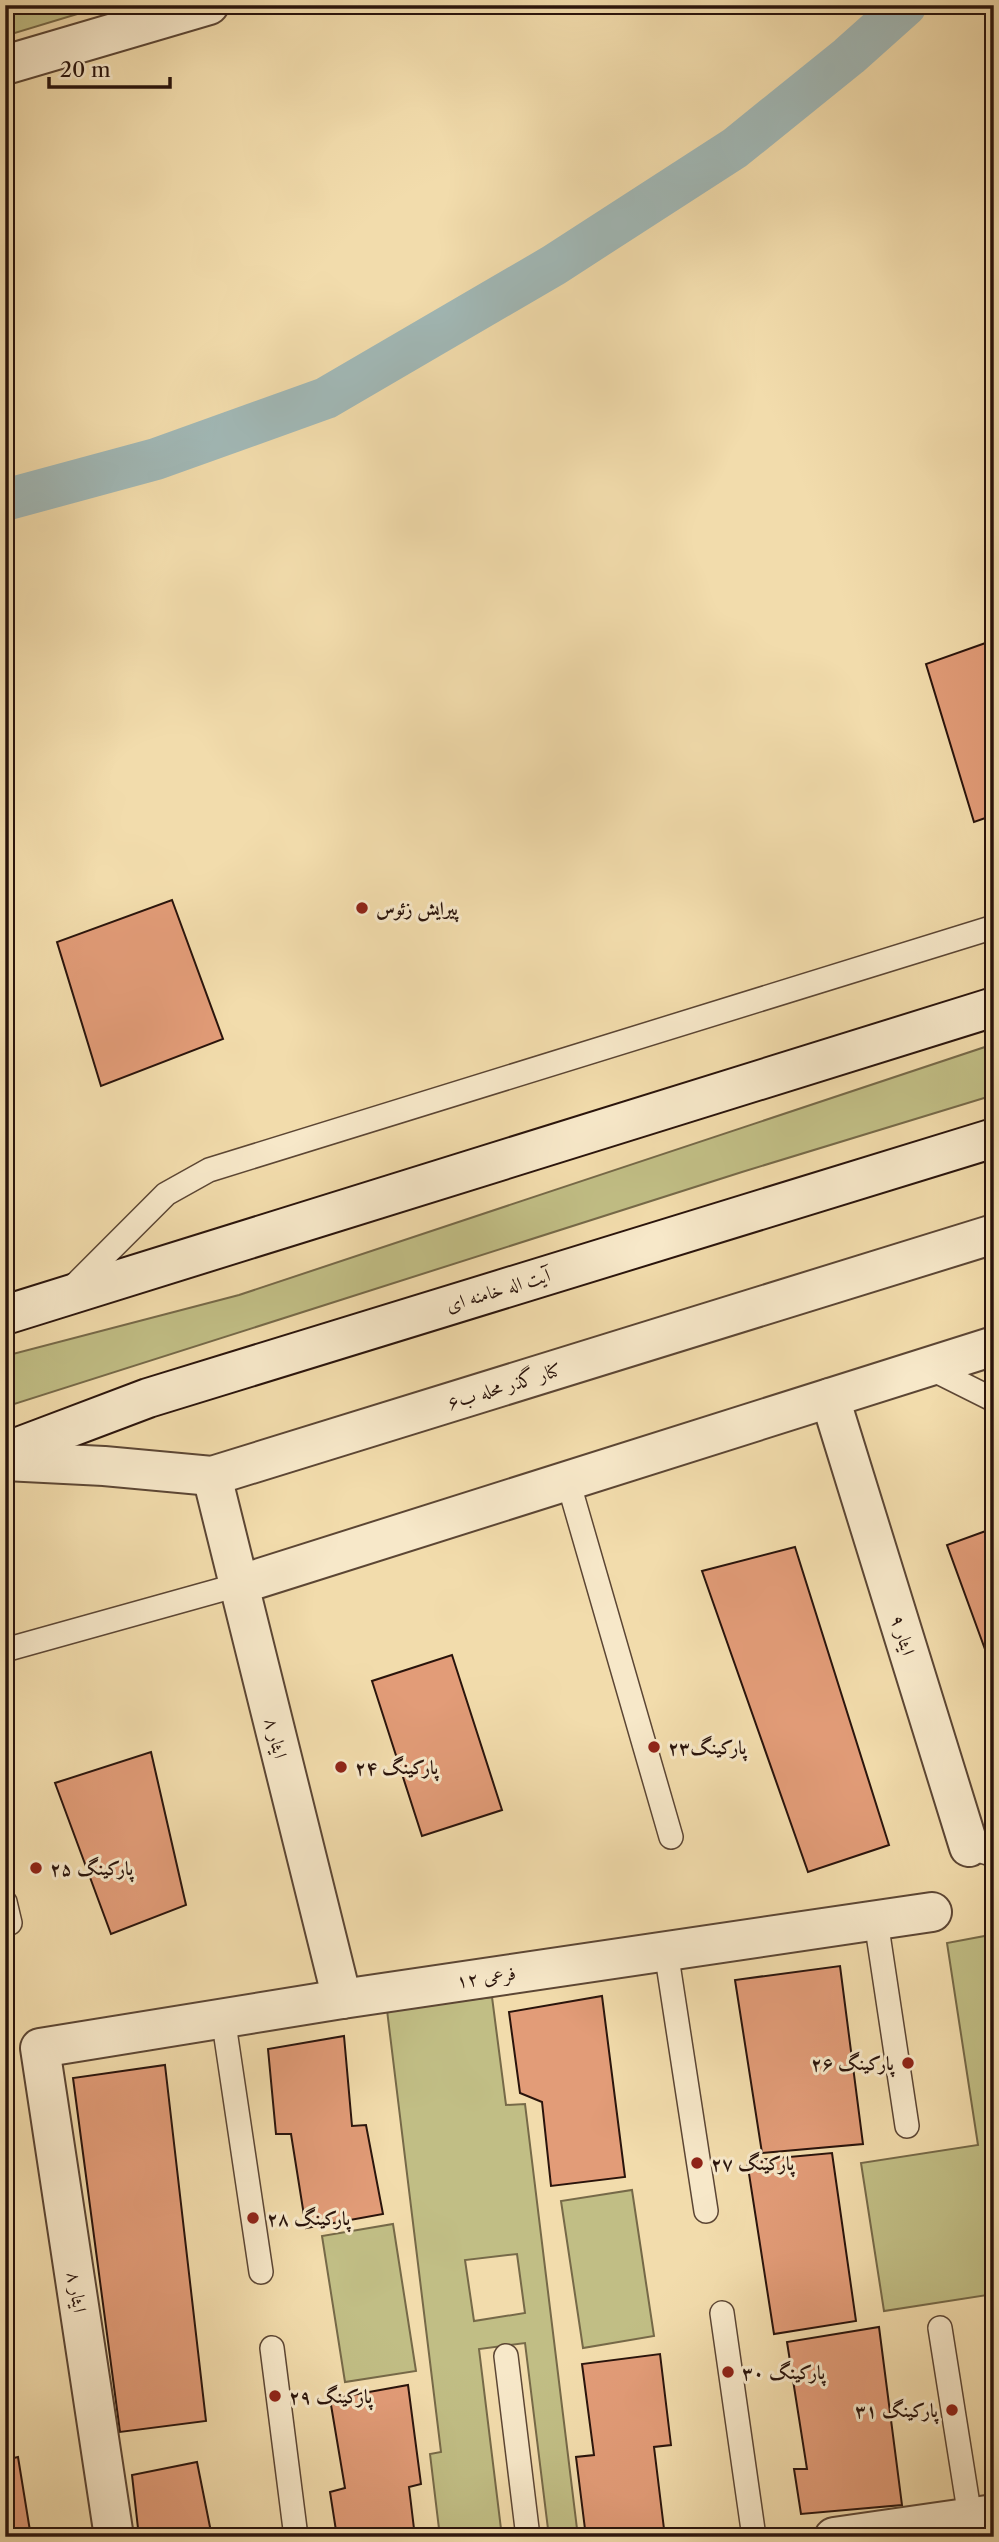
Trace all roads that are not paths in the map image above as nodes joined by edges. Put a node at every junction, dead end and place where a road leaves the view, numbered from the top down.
1 (209, 5) edge
2 (5, 65) edge
3 (994, 927) edge
4 (994, 1007) edge
5 (994, 1138) edge
6 (994, 1234) edge
7 (61, 1299) junction
8 (5, 1315) edge
9 (994, 1346) edge
10 (928, 1367) junction
11 (830, 1398) junction
12 (994, 1400) edge
13 (5, 1452) edge
14 (5, 1461) edge
15 (212, 1476) junction
16 (568, 1481) junction
17 (237, 1585) junction
18 (5, 1650) edge
19 (671, 1836) dead end
20 (981, 1851) edge
21 (932, 1912) dead end
22 (876, 1921) junction
23 (666, 1951) junction
24 (342, 1998) junction
25 (223, 2017) junction
26 (40, 2048) joint
27 (907, 2126) dead end
28 (706, 2211) dead end
29 (261, 2272) dead end
30 (722, 2313) dead end
31 (940, 2328) dead end
32 (272, 2348) dead end
33 (506, 2356) dead end
34 (982, 2516) edge
35 (114, 2537) edge
36 (296, 2537) edge
37 (528, 2537) edge
38 (754, 2537) edge
39 (834, 2537) edge

1 - 2 street
3 - 7 lane
4 - 7 street
5 - 13 street, آیت اله خامنه ای
6 - 15 street, کنار گذر محله ب۶
7 - 8 street
9 - 10 street
10 - 11 street
10 - 12 lane
11 - 16 street
11 - 20 street, ایثار ۹
14 - 15 street, کنار گذر محله ب۶
15 - 17 street, ایثار ۸
16 - 17 street
16 - 19 lane
17 - 18 lane
17 - 24 street, ایثار ۸
21 - 22 street, فرعی ۱۲
22 - 23 street, فرعی ۱۲
22 - 27 lane
23 - 24 street, فرعی ۱۲
23 - 28 lane
24 - 25 street, فرعی ۱۲
25 - 26 street, فرعی ۱۲
25 - 29 lane
26 - 35 street, ایثار ۸
30 - 38 lane
31 - 34 lane
32 - 36 lane
33 - 37 lane
34 - 39 street

